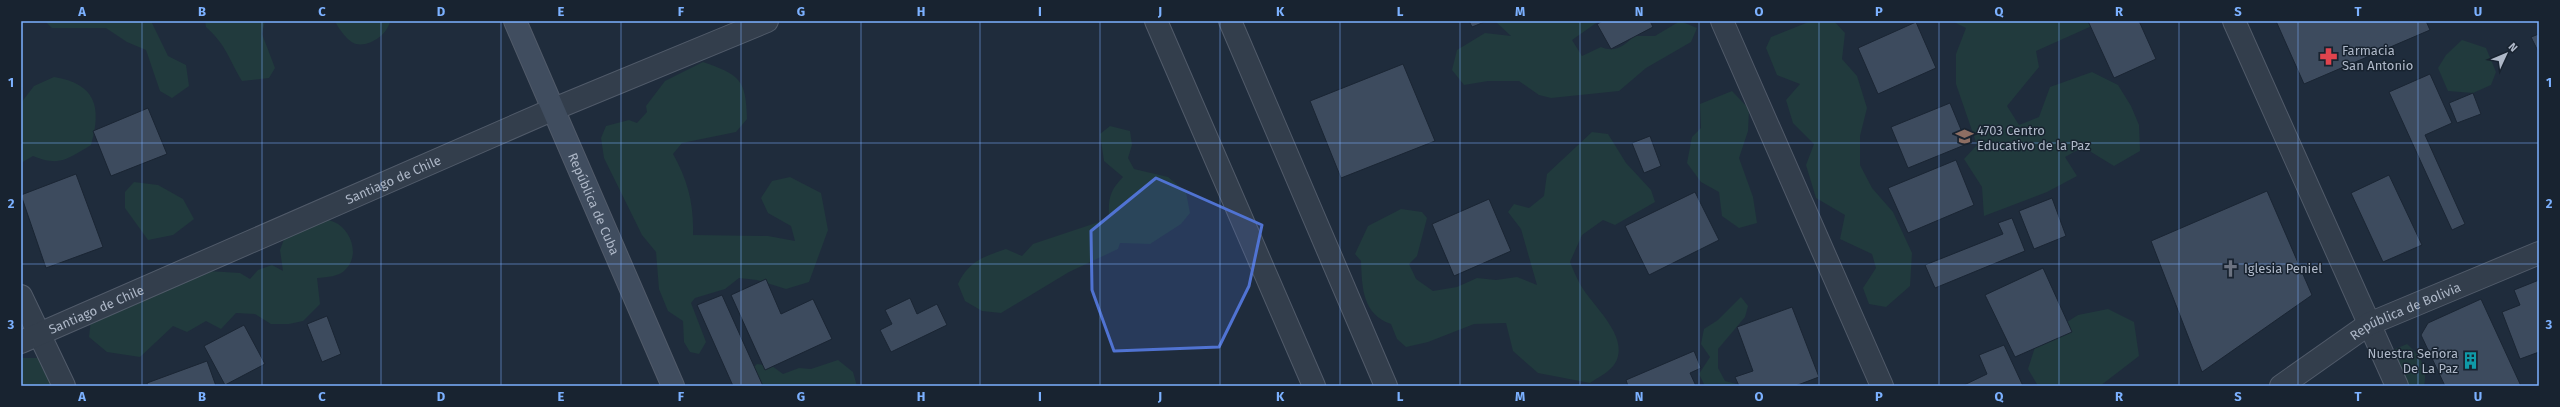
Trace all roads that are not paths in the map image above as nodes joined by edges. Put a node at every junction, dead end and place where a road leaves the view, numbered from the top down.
1 (515, 21) edge
2 (767, 21) edge
3 (1156, 21) edge
4 (1230, 21) edge
5 (1722, 21) edge
6 (2234, 21) edge
7 (554, 109) junction
8 (2539, 253) edge
9 (21, 296) edge
10 (2369, 324) junction
11 (31, 337) edge
12 (64, 386) edge
13 (672, 386) edge
14 (1314, 386) edge
15 (1386, 386) edge
16 (1882, 386) edge
17 (2281, 386) edge
18 (2397, 386) edge

1 - 7 main road, República de Cuba
2 - 7 street, Santiago de Chile
3 - 14 street
4 - 15 street
5 - 16 street
6 - 10 street
7 - 11 street, Santiago de Chile
7 - 13 main road, República de Cuba
8 - 10 street, República de Bolivia
9 - 11 street
10 - 17 street, República de Bolivia
10 - 18 street
11 - 12 street

